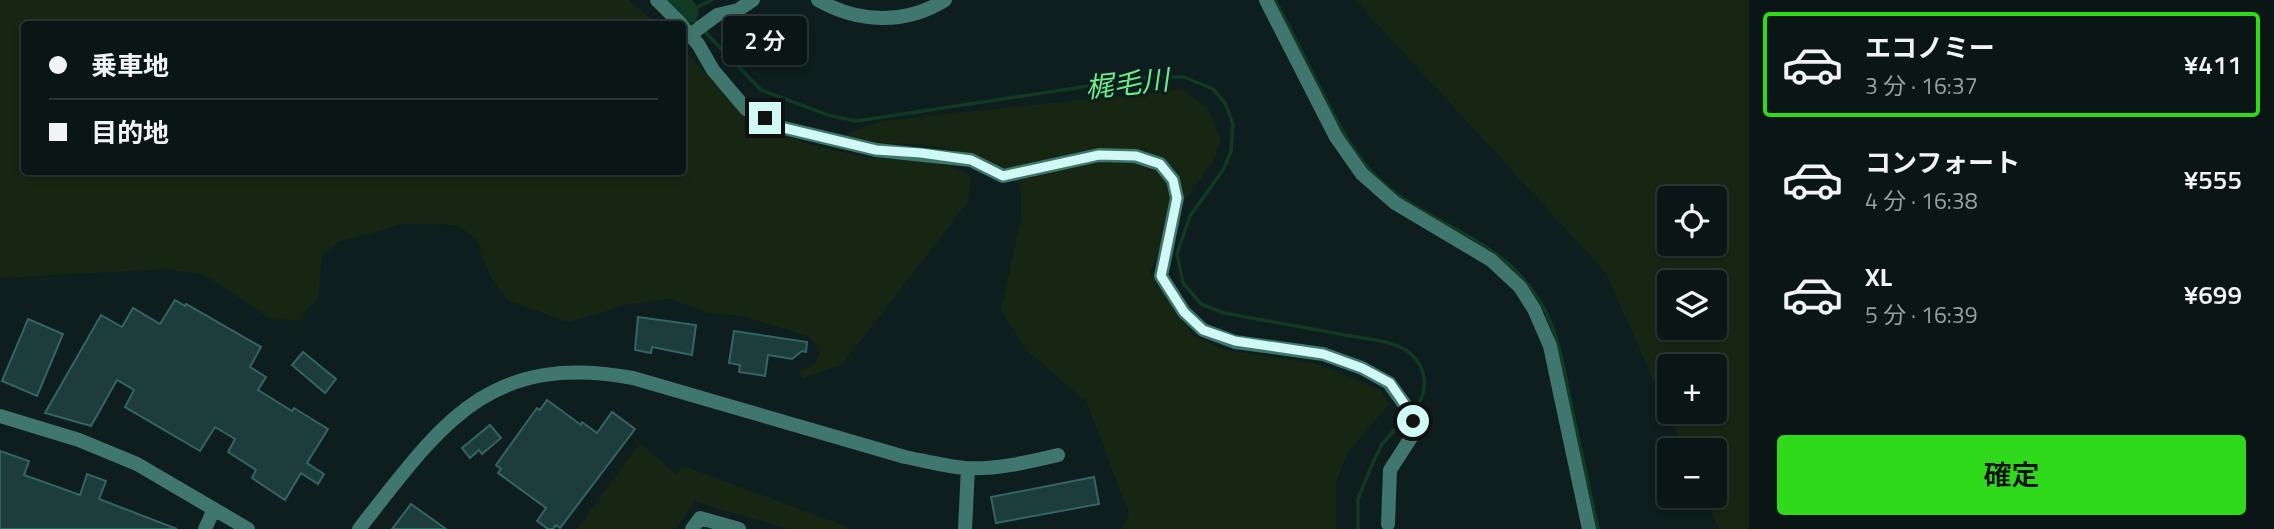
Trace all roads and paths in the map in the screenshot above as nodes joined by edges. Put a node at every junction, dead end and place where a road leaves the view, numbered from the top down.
1 (657, 0) edge
2 (753, 0) edge
3 (818, 0) edge
4 (945, 0) edge
5 (1266, 0) edge
6 (682, 21) edge
7 (691, 28) edge
8 (0, 416) edge
9 (1058, 455) dead end
10 (968, 468) junction
11 (214, 509) junction
12 (1388, 524) dead end
13 (205, 529) edge
14 (248, 529) edge
15 (359, 529) edge
16 (692, 529) edge
17 (738, 529) edge
18 (965, 529) edge
19 (1589, 529) edge

1 - 6 street
2 - 7 street
3 - 4 street
5 - 19 street
7 - 12 street
8 - 11 street
9 - 10 street
10 - 15 street
10 - 18 street
11 - 13 street
11 - 14 street
16 - 17 street

